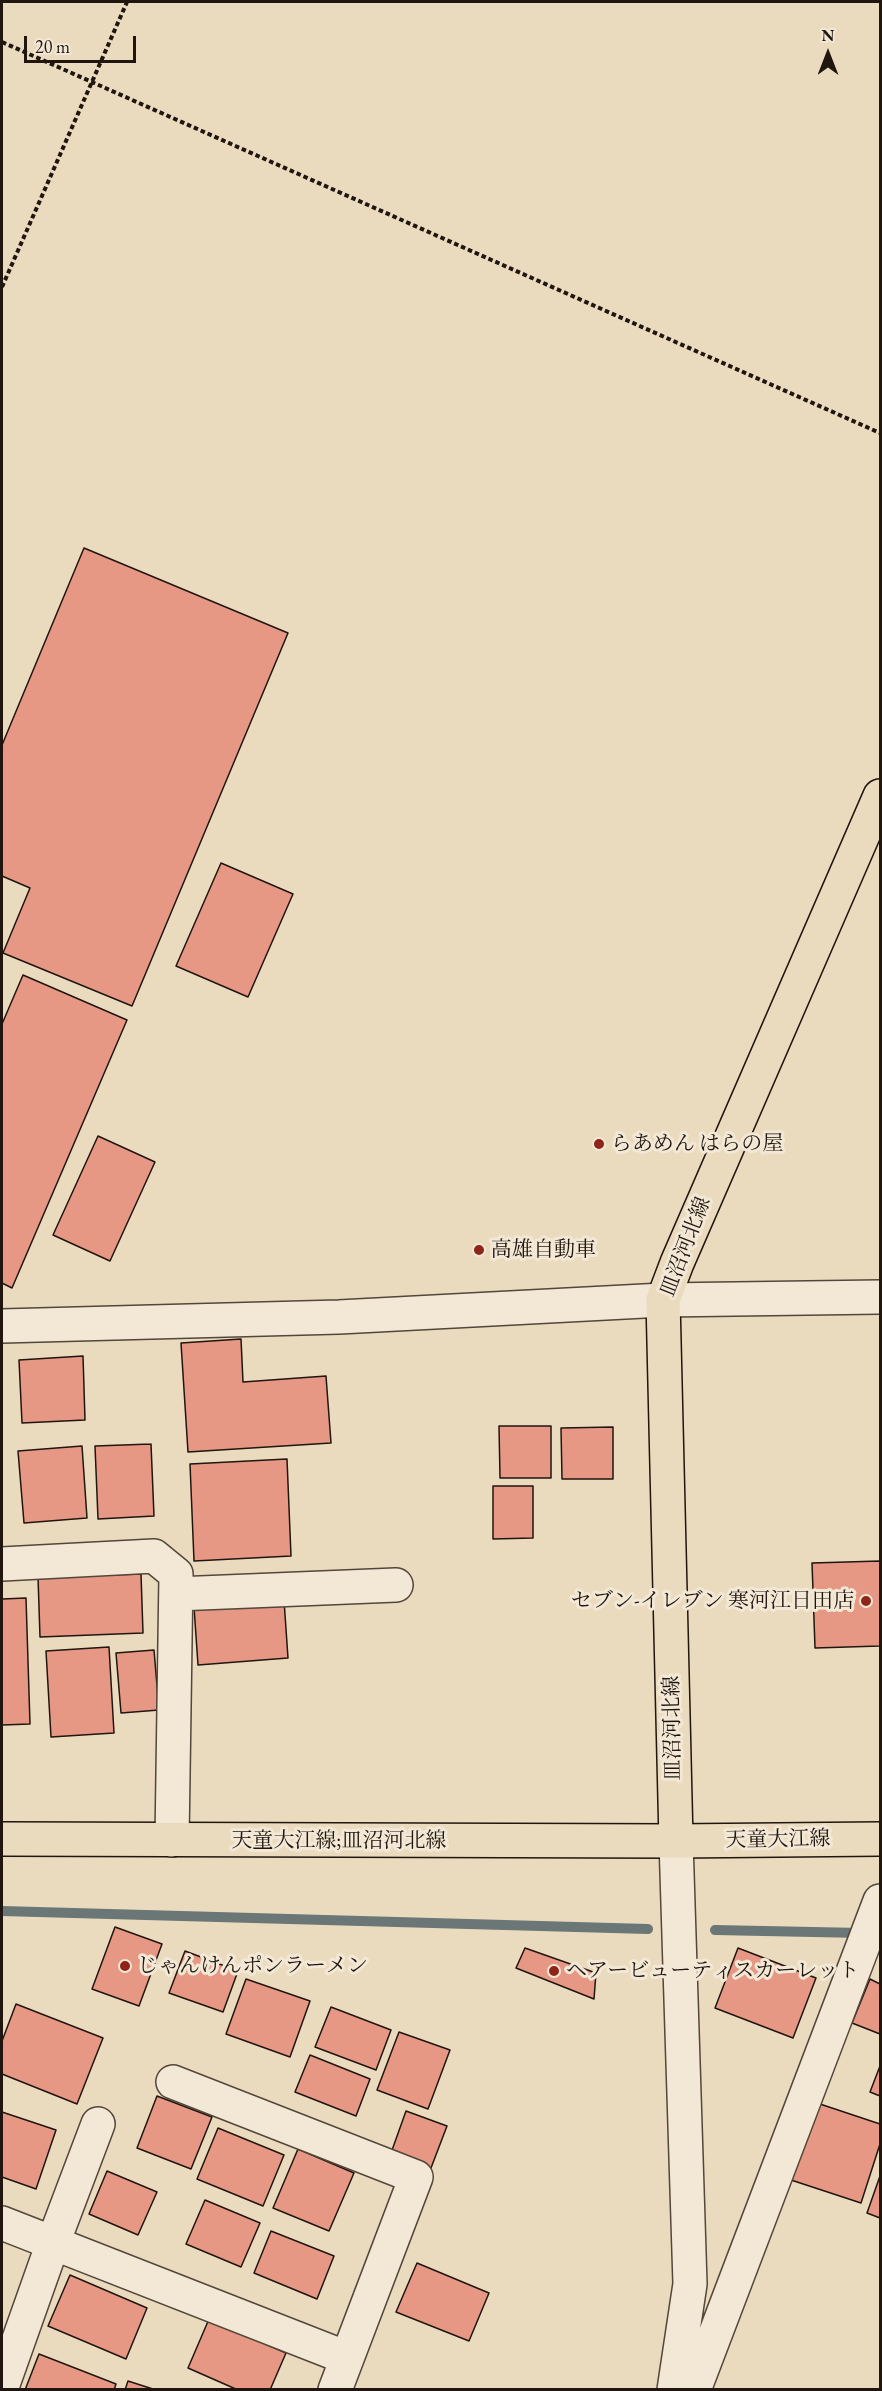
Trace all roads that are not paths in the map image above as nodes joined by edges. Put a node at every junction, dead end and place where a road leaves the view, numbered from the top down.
1 (880, 796) edge
2 (880, 1297) edge
3 (663, 1300) junction
4 (2, 1326) edge
5 (2, 1564) edge
6 (396, 1585) dead end
7 (176, 1594) junction
8 (2, 1839) edge
9 (880, 1839) edge
10 (172, 1840) junction
11 (676, 1841) junction
12 (879, 1905) edge
13 (173, 2082) dead end
14 (98, 2124) dead end
15 (2, 2223) edge
16 (52, 2243) junction
17 (347, 2358) junction
18 (2, 2387) edge
19 (335, 2390) edge
20 (674, 2390) edge
21 (694, 2390) edge

1 - 3 main road, 皿沼河北線
2 - 3 street
3 - 4 street
3 - 11 main road, 皿沼河北線
5 - 7 street
6 - 7 street
7 - 10 street
8 - 10 main road, 天童大江線;皿沼河北線
9 - 11 main road, 天童大江線
10 - 11 main road, 天童大江線;皿沼河北線
11 - 20 street
12 - 21 street
13 - 17 street
14 - 16 street
15 - 16 street
16 - 17 street
16 - 18 street
17 - 19 street

